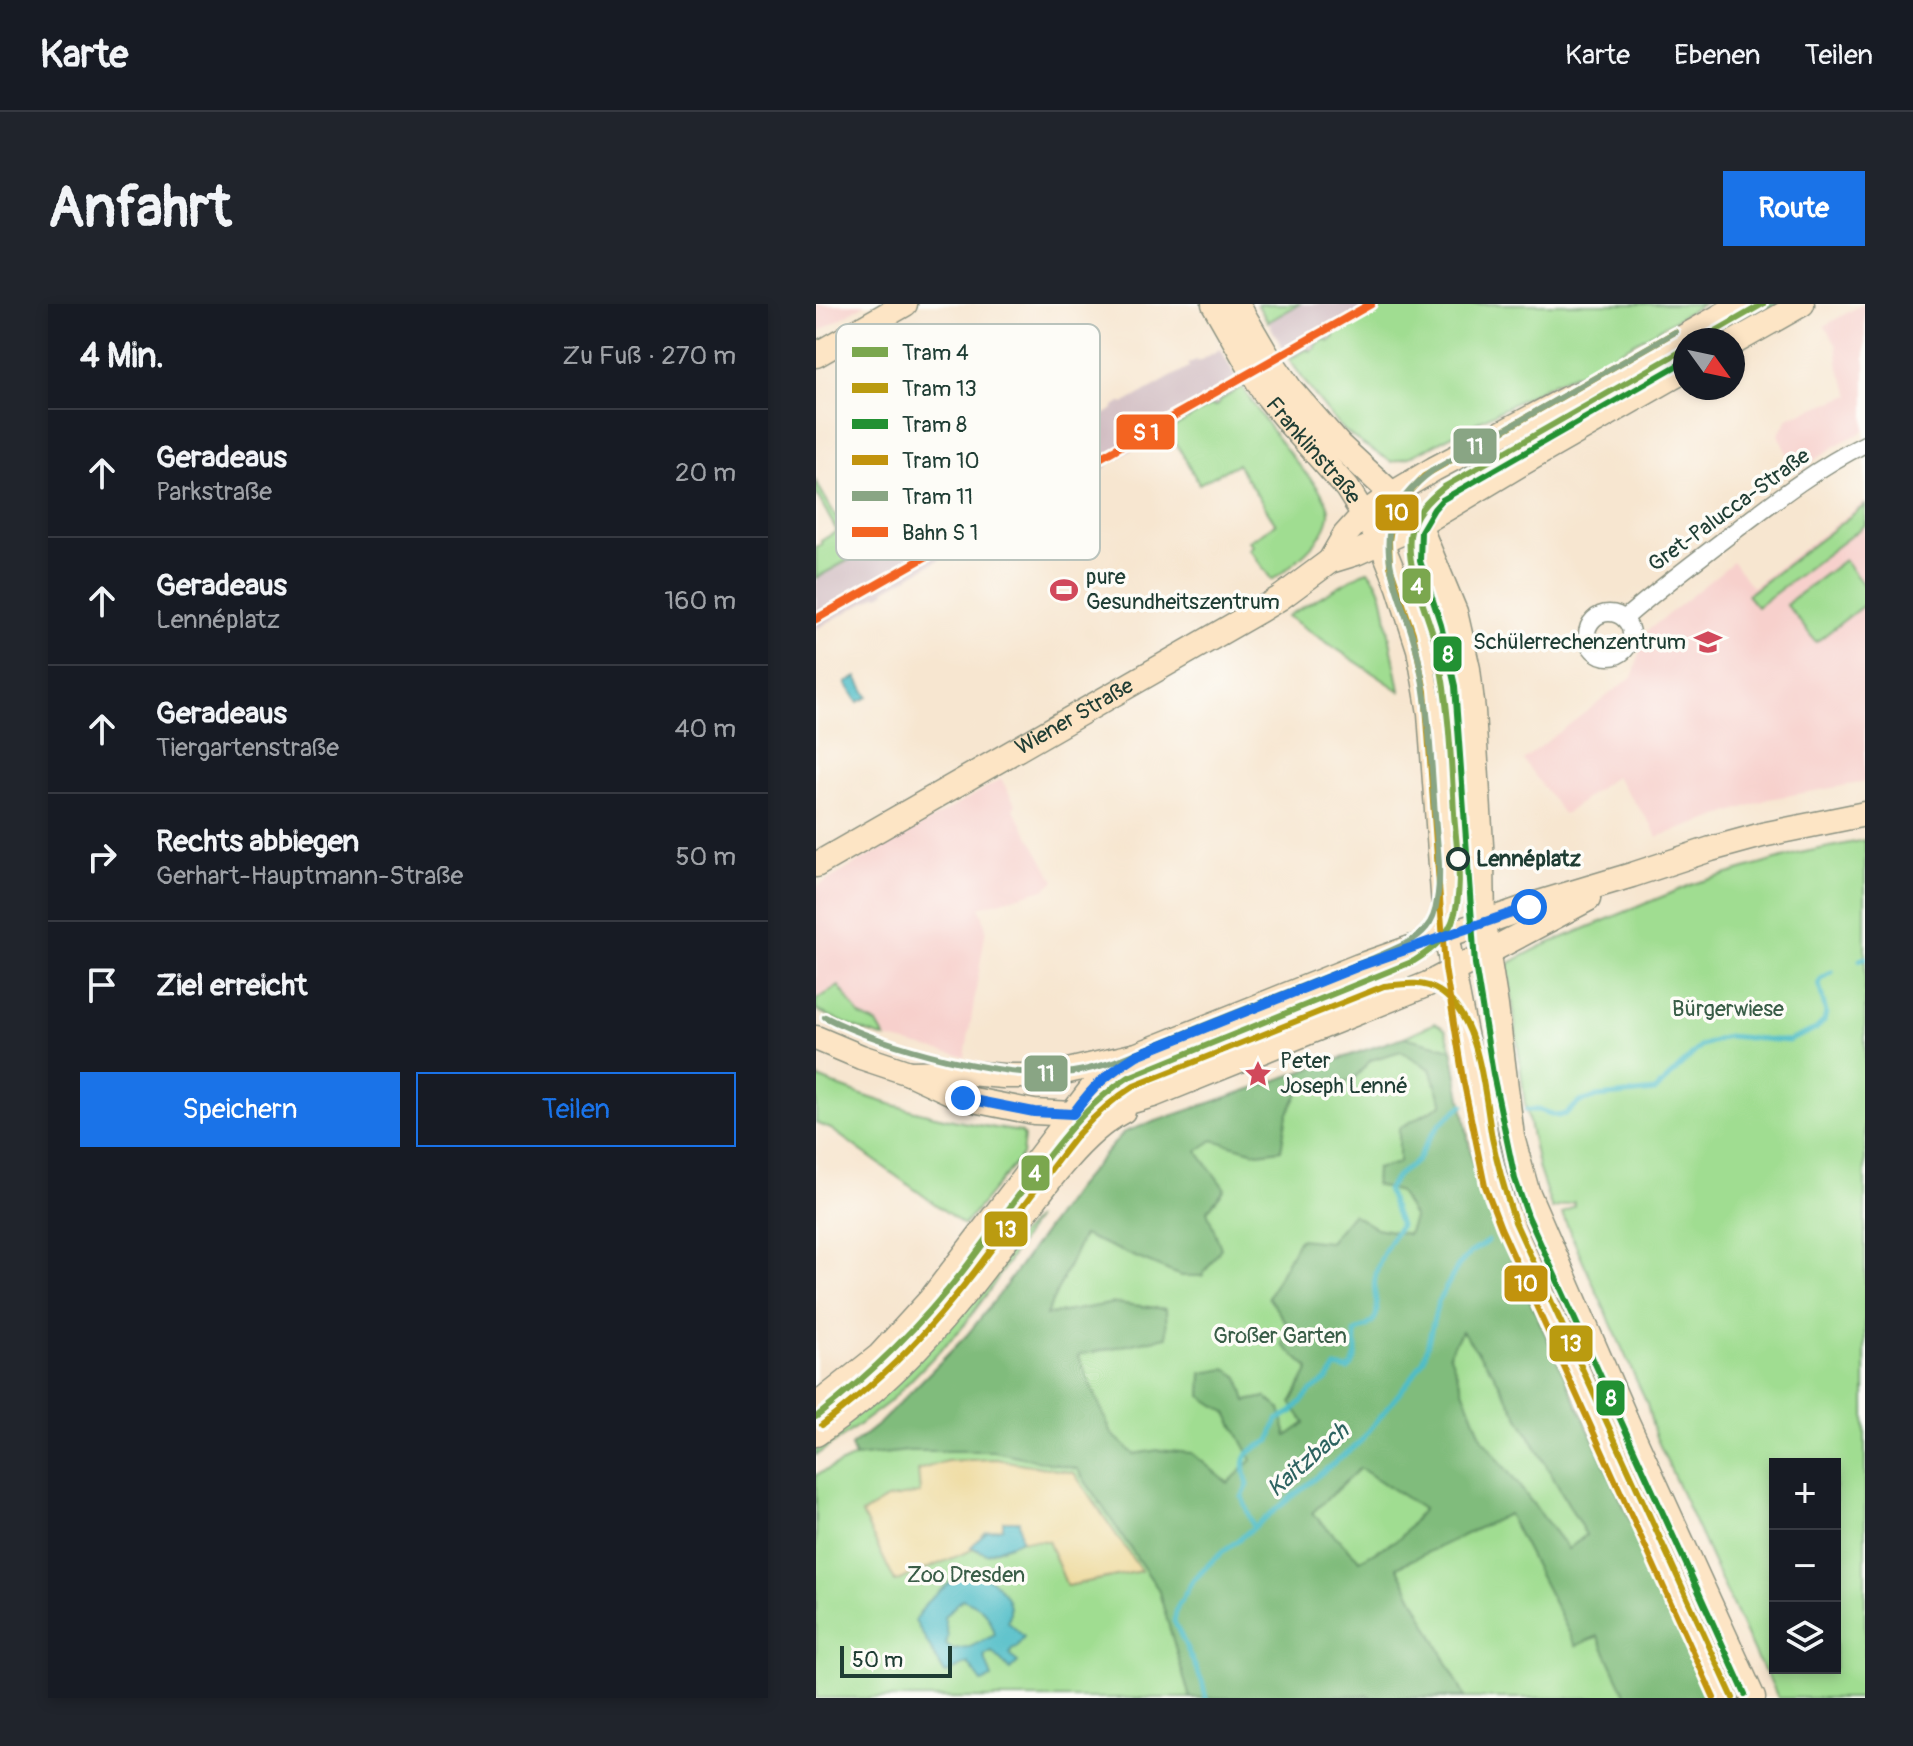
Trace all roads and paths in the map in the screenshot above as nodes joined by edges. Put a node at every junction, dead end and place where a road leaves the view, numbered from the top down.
1 (905, 304) edge
2 (1214, 304) edge
3 (1237, 304) edge
4 (1742, 304) edge
5 (1802, 304) edge
6 (870, 324) edge
7 (1745, 336) edge
8 (836, 344) edge
9 (816, 355) edge
10 (1673, 377) edge
11 (1865, 444) edge
12 (1392, 494) junction
13 (1363, 515) junction
14 (1419, 525) junction
15 (1381, 542) junction
16 (1330, 561) junction
17 (1624, 619) dead end
18 (1865, 814) edge
19 (816, 865) edge
20 (1632, 875) junction
21 (1483, 924) junction
22 (1446, 935) junction
23 (1488, 953) junction
24 (1454, 971) junction
25 (816, 1038) edge
26 (1137, 1055) junction
27 (909, 1073) junction
28 (1153, 1095) junction
29 (1073, 1114) junction
30 (816, 1406) edge
31 (816, 1434) edge
32 (1726, 1698) edge
33 (1753, 1698) edge

1 - 6 main road
2 - 13 main road, Franklinstraße
3 - 12 main road, Franklinstraße
4 - 12 main road, Wiener Straße
5 - 7 main road
8 - 9 main road
10 - 14 main road, Wiener Straße
11 - 17 street, Gret-Palucca-Straße
12 - 13 main road, Wiener Straße
12 - 14 main road, Franklinstraße
13 - 15 main road, Franklinstraße
13 - 16 main road, Wiener Straße
14 - 15 main road, Wiener Straße
14 - 21 main road, Franklinstraße
15 - 16 main road, Wiener Straße
15 - 22 main road, Franklinstraße
16 - 19 main road, Wiener Straße
18 - 20 main road
20 - 21 main road
20 - 23 main road
21 - 22 main road
21 - 23 main road
22 - 24 main road
22 - 26 main road
23 - 24 main road
23 - 33 main road
24 - 28 main road
24 - 32 main road
25 - 27 main road
26 - 27 main road
26 - 29 main road
27 - 29 main road
28 - 29 main road
28 - 31 main road
29 - 30 main road

